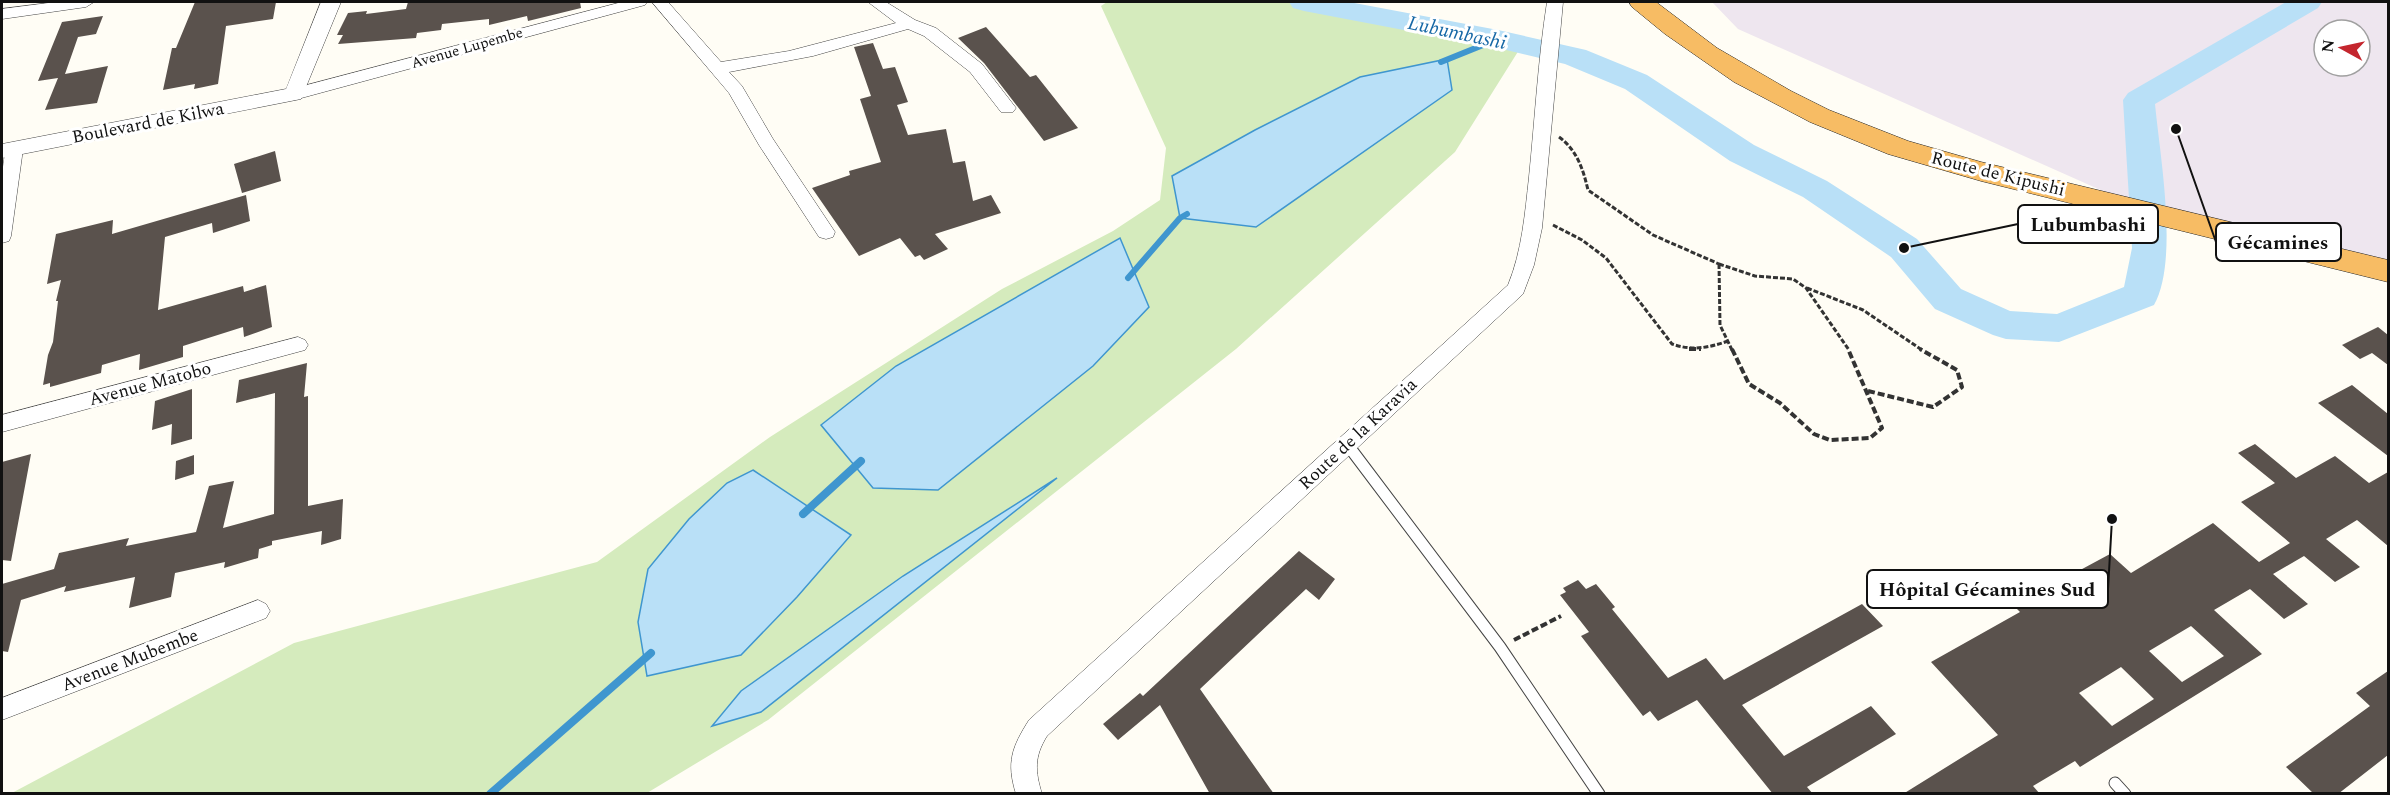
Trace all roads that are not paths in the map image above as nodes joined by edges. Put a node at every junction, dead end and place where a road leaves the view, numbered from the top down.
1 (86, 2) edge
2 (331, 2) edge
3 (639, 2) edge
4 (660, 2) edge
5 (876, 2) edge
6 (1555, 2) edge
7 (1641, 2) edge
8 (2, 3) edge
9 (615, 4) edge
10 (39, 9) junction
11 (2, 14) edge
12 (909, 24) junction
13 (715, 68) junction
14 (294, 94) junction
15 (1007, 108) dead end
16 (8, 150) edge
17 (826, 232) dead end
18 (2, 236) edge
19 (2388, 271) edge
20 (298, 345) dead end
21 (2, 424) edge
22 (1347, 444) junction
23 (258, 611) dead end
24 (2, 709) edge
25 (2115, 783) dead end
26 (1029, 794) edge
27 (1599, 794) edge
28 (2126, 794) edge

1 - 10 street
2 - 14 street
3 - 9 street, Avenue Lupembe
4 - 13 street
5 - 12 street
6 - 22 street, Route de la Karavia
7 - 19 highway, Route de Kipushi
8 - 10 street
9 - 14 street, Avenue Lupembe
10 - 11 street
12 - 13 street
12 - 15 street
13 - 17 street
14 - 16 street, Boulevard de Kilwa
16 - 18 street
20 - 21 street, Avenue Matobo
22 - 26 street, Route de la Karavia
22 - 27 lane
23 - 24 street, Avenue Mubembe
25 - 28 lane

